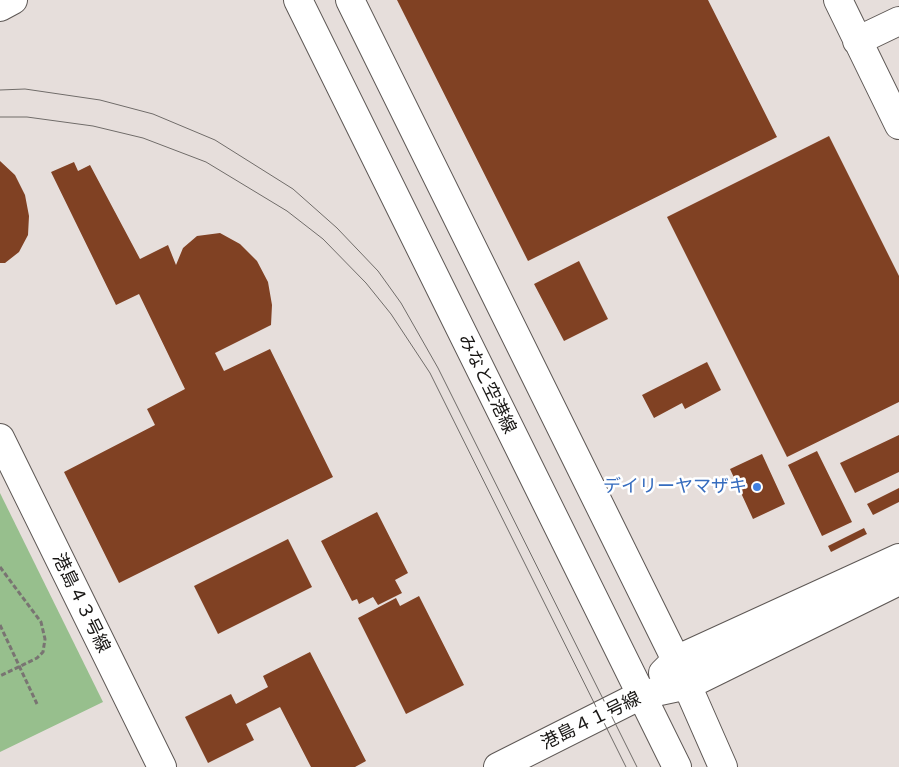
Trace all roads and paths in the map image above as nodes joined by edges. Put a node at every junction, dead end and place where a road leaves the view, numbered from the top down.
1 (13, 0) edge
2 (298, 0) edge
3 (350, 0) edge
4 (838, 0) edge
5 (0, 6) edge
6 (899, 21) edge
7 (857, 41) junction
8 (899, 125) edge
9 (0, 438) edge
10 (899, 558) edge
11 (0, 566) edge
12 (899, 581) edge
13 (0, 625) edge
14 (676, 660) junction
15 (20, 666) junction
16 (0, 676) edge
17 (688, 685) junction
18 (641, 695) junction
19 (37, 704) dead end
20 (706, 725) junction
21 (162, 767) edge
22 (498, 767) edge
23 (677, 767) edge
24 (723, 767) edge
25 (731, 767) edge

1 - 5 street
2 - 18 street, みなと空港線
3 - 14 street
4 - 7 street
6 - 7 street
7 - 8 street
9 - 21 street, 港島４３号線
10 - 14 street
11 - 15 path
12 - 17 street, 港島４１号線
13 - 15 path
14 - 17 street
14 - 18 street
15 - 16 path
15 - 19 path
17 - 18 street, 港島４１号線
17 - 20 street
18 - 22 street, 港島４１号線
18 - 23 street, みなと空港線
20 - 24 street
20 - 25 street

